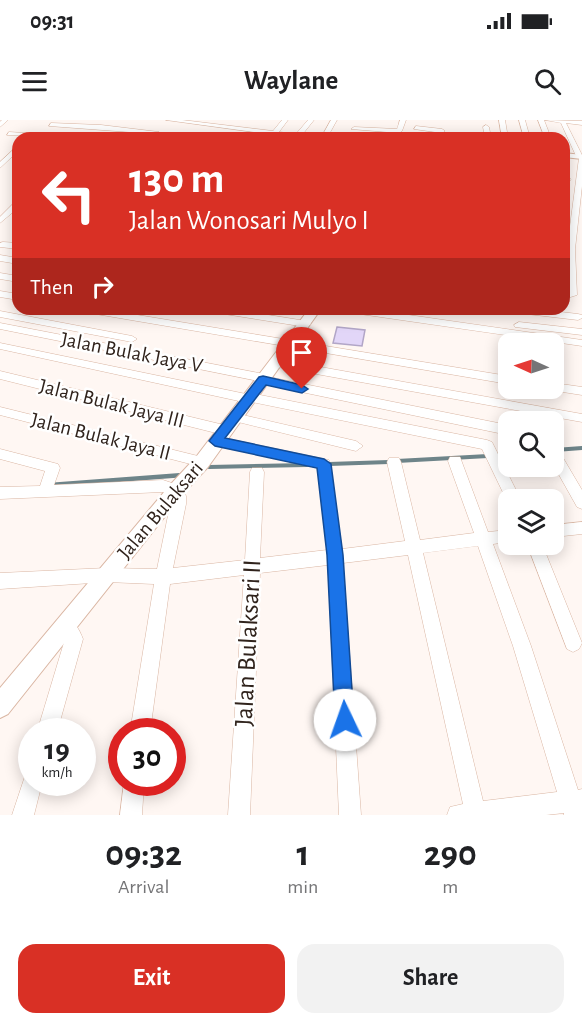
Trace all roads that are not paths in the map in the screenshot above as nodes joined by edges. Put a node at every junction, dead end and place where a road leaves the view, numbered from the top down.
1 (5, 120) edge
2 (113, 120) edge
3 (169, 120) edge
4 (240, 120) edge
5 (285, 120) edge
6 (358, 120) edge
7 (382, 120) edge
8 (403, 120) edge
9 (434, 120) edge
10 (548, 120) edge
11 (183, 121) edge
12 (562, 121) edge
13 (199, 122) edge
14 (217, 123) edge
15 (582, 123) edge
16 (0, 125) edge
17 (51, 125) dead end
18 (99, 127) junction
19 (486, 127) dead end
20 (231, 128) junction
21 (416, 128) dead end
22 (354, 129) junction
23 (380, 130) junction
24 (433, 130) junction
25 (442, 131) dead end
26 (94, 132) edge
27 (156, 132) dead end
28 (271, 132) edge
29 (276, 132) edge
30 (352, 132) edge
31 (487, 132) edge
32 (9, 134) dead end
33 (12, 134) edge
34 (570, 136) edge
35 (12, 156) edge
36 (581, 157) edge
37 (0, 166) edge
38 (12, 210) edge
39 (570, 212) edge
40 (576, 213) junction
41 (0, 221) edge
42 (570, 231) edge
43 (574, 232) junction
44 (570, 243) edge
45 (570, 272) edge
46 (570, 295) edge
47 (0, 314) edge
48 (118, 315) edge
49 (250, 315) edge
50 (311, 315) edge
51 (388, 315) edge
52 (482, 320) dead end
53 (306, 324) junction
54 (0, 326) edge
55 (582, 332) edge
56 (132, 339) dead end
57 (582, 343) edge
58 (290, 345) junction
59 (0, 346) edge
60 (276, 363) junction
61 (0, 375) edge
62 (498, 378) edge
63 (264, 379) junction
64 (564, 388) edge
65 (582, 391) edge
66 (249, 398) junction
67 (0, 411) edge
68 (513, 411) edge
69 (234, 417) junction
70 (564, 417) edge
71 (582, 418) edge
72 (498, 428) edge
73 (220, 436) junction
74 (356, 446) dead end
75 (0, 454) edge
76 (455, 461) dead end
77 (202, 462) junction
78 (394, 462) dead end
79 (257, 472) dead end
80 (564, 472) edge
81 (47, 487) junction
82 (509, 489) edge
83 (176, 490) junction
84 (0, 493) edge
85 (582, 504) edge
86 (582, 528) edge
87 (564, 530) edge
88 (498, 537) edge
89 (482, 538) junction
90 (415, 547) junction
91 (335, 555) junction
92 (538, 555) edge
93 (250, 567) junction
94 (107, 575) junction
95 (164, 577) junction
96 (0, 581) edge
97 (65, 625) junction
98 (573, 643) dead end
99 (1, 705) edge
100 (51, 718) edge
101 (142, 718) edge
102 (28, 796) edge
103 (133, 796) edge
104 (576, 805) edge
105 (470, 814) edge
106 (23, 815) edge
107 (131, 815) edge
108 (239, 815) edge
109 (350, 815) edge

1 - 16 street
2 - 18 street
3 - 11 street
4 - 20 street
5 - 29 street
6 - 22 street
7 - 23 street
8 - 23 street
9 - 24 street
10 - 12 street
11 - 13 street
12 - 15 street
13 - 14 street
14 - 20 street
17 - 18 street
18 - 26 street
18 - 27 street
19 - 31 street
20 - 28 street
21 - 24 street
22 - 23 street
22 - 30 street
24 - 25 street
32 - 33 street
34 - 36 street
35 - 37 street
36 - 40 street
38 - 41 street
39 - 40 street
40 - 43 street
42 - 43 street
43 - 44 street
45 - 46 street
47 - 56 street
48 - 58 street
49 - 53 street
50 - 53 street, Jalan Bulaksari
51 - 57 street
52 - 55 street
53 - 58 street, Jalan Bulaksari
54 - 63 street, Jalan Bulak Jaya V
58 - 60 street, Jalan Bulaksari
58 - 62 street
59 - 66 street
60 - 63 street, Jalan Bulaksari
60 - 68 street
61 - 73 street, Jalan Bulak Jaya III
63 - 66 street, Jalan Bulaksari
63 - 72 street, Jalan Bulak Jaya V
64 - 65 street
66 - 69 street, Jalan Bulaksari
66 - 82 street
67 - 77 street, Jalan Bulak Jaya II
69 - 73 street, Jalan Bulaksari
69 - 74 street
70 - 71 street
73 - 77 street, Jalan Bulaksari
73 - 91 street, Jalan Bulak Jaya III
75 - 81 street
76 - 89 street
77 - 83 street, Jalan Bulaksari
78 - 90 street
79 - 93 street, Jalan Bulaksari II
80 - 85 street
81 - 83 street
81 - 84 street
83 - 94 street, Jalan Bulaksari
83 - 95 street
86 - 87 street
88 - 89 street
89 - 90 street
89 - 104 street
90 - 91 street
90 - 105 street
91 - 93 street
91 - 109 street
92 - 98 street
93 - 95 street
93 - 108 street, Jalan Bulaksari II
94 - 95 street
94 - 96 street
94 - 97 street, Jalan Bulaksari
95 - 101 street
97 - 99 street, Jalan Bulaksari
97 - 100 street
102 - 106 street
103 - 107 street
104 - 105 street

